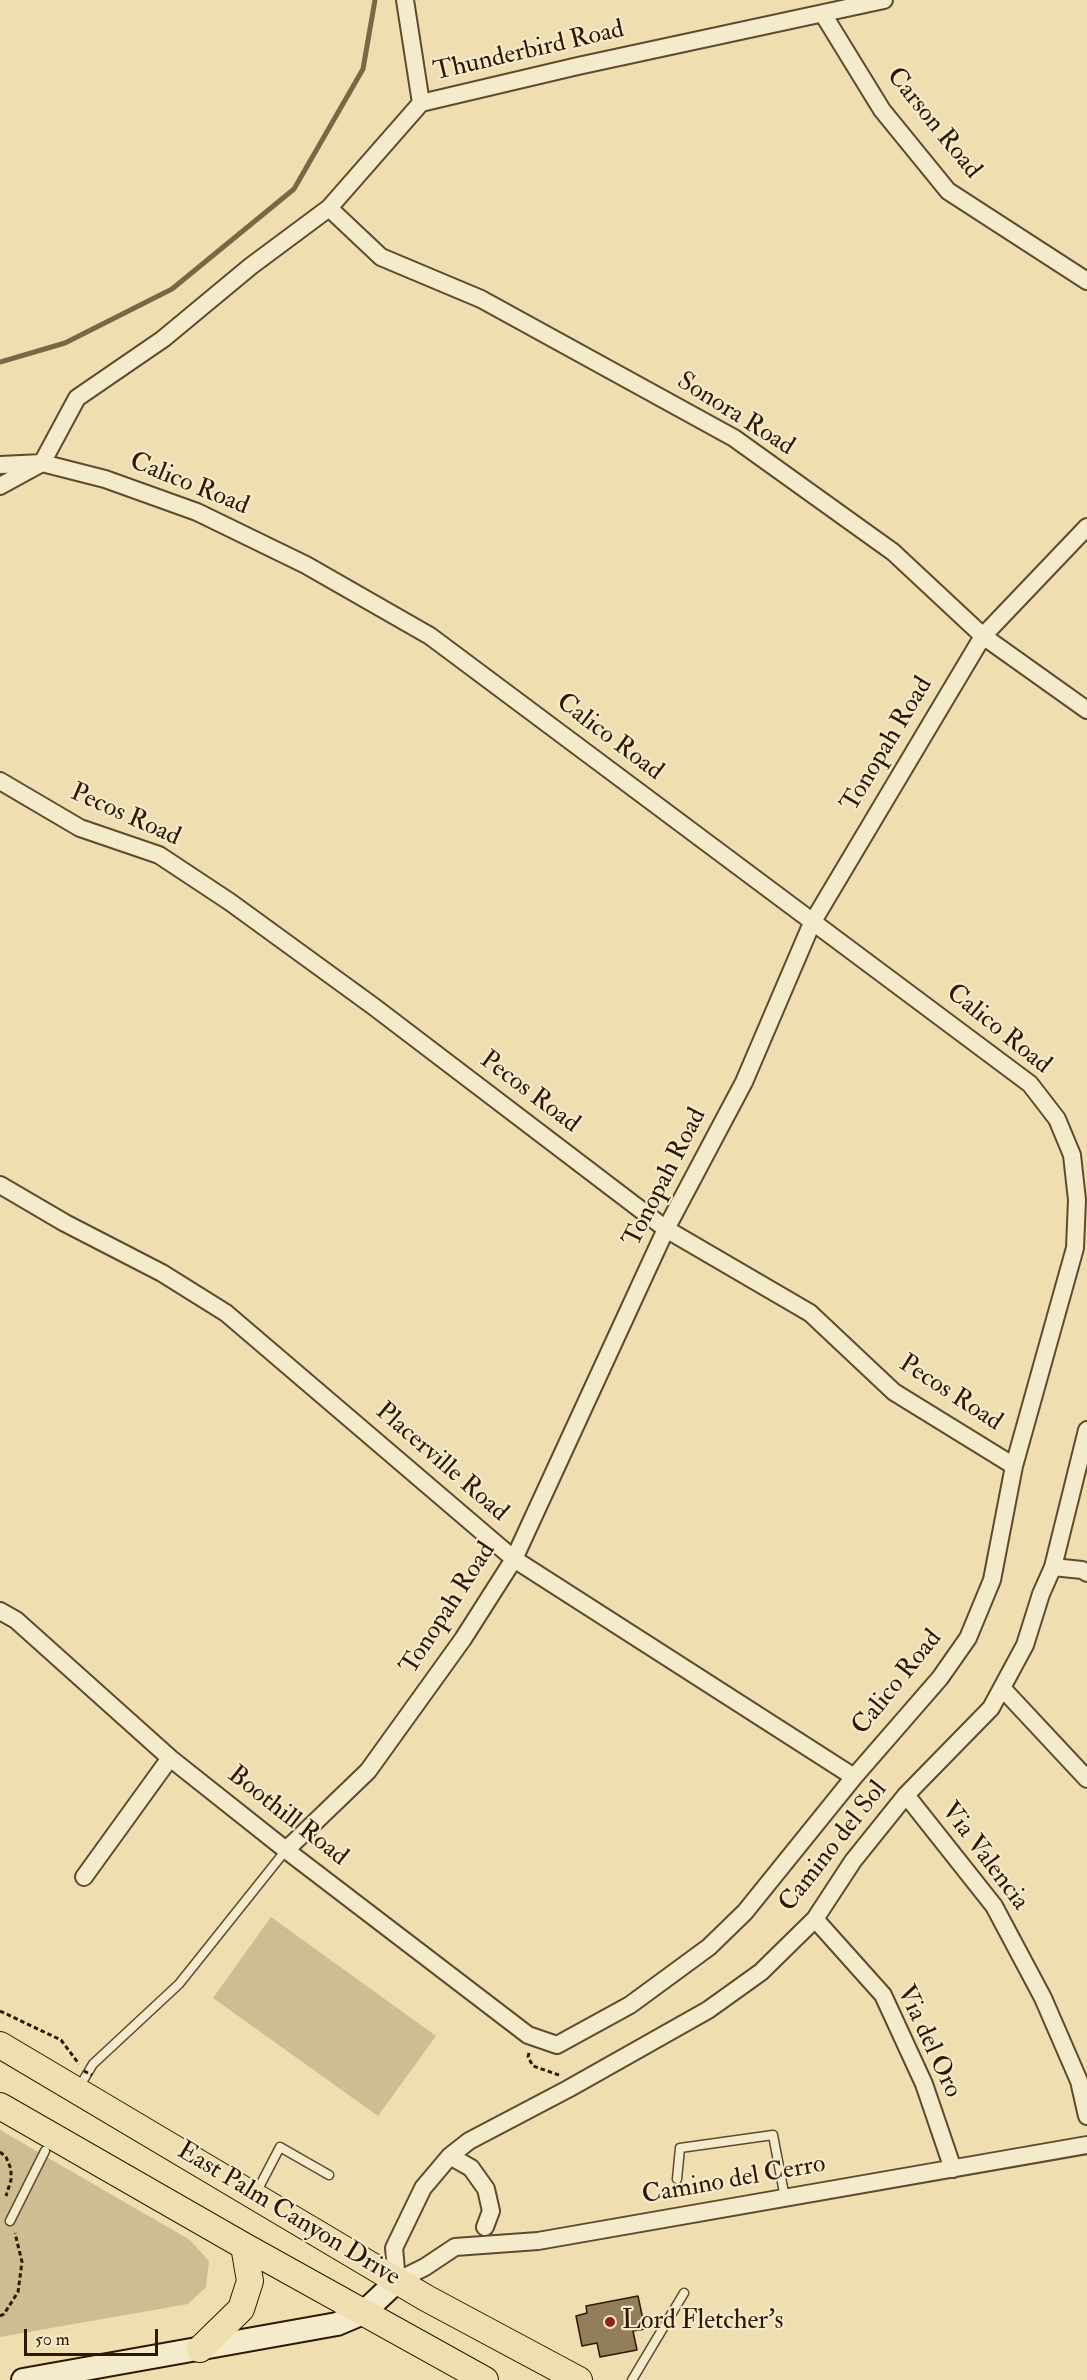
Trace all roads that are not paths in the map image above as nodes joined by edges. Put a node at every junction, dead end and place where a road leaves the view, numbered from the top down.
1 (405, 0) edge
2 (884, 0) edge
3 (823, 14) junction
4 (421, 103) junction
5 (329, 208) junction
6 (1087, 281) edge
7 (42, 463) junction
8 (0, 465) edge
9 (0, 486) edge
10 (1087, 527) edge
11 (983, 636) junction
12 (1087, 710) edge
13 (0, 781) edge
14 (812, 923) junction
15 (0, 1185) edge
16 (1082, 1209) edge
17 (666, 1229) junction
18 (1081, 1248) edge
19 (1087, 1430) edge
20 (1014, 1466) junction
21 (514, 1559) junction
22 (1053, 1567) junction
23 (1087, 1573) edge
24 (0, 1611) edge
25 (1003, 1689) junction
26 (170, 1758) junction
27 (854, 1777) junction
28 (1087, 1779) edge
29 (906, 1795) junction
30 (286, 1850) junction
31 (84, 1877) dead end
32 (815, 1919) junction
33 (0, 2045) edge
34 (557, 2045) joint
35 (87, 2075) road end
36 (0, 2106) edge
37 (1087, 2115) edge
38 (1087, 2145) edge
39 (45, 2151) dead end
40 (450, 2156) junction
41 (953, 2169) junction
42 (329, 2175) dead end
43 (677, 2179) dead end
44 (255, 2195) junction
45 (785, 2198) junction
46 (10, 2221) dead end
47 (492, 2234) junction
48 (244, 2246) junction
49 (397, 2281) junction
50 (684, 2293) dead end
51 (363, 2313) junction
52 (200, 2349) junction
53 (23, 2380) edge
54 (485, 2380) edge
55 (579, 2380) edge
56 (632, 2380) edge

1 - 4 street
2 - 3 street, Thunderbird Road
3 - 4 street, Thunderbird Road
3 - 6 street, Carson Road
4 - 5 street, Thunderbird Road
5 - 7 street, Thunderbird Road
5 - 11 street, Sonora Road
7 - 8 street
7 - 9 street
7 - 14 street, Calico Road
10 - 11 street, Tonopah Road
11 - 12 street, Sonora Road
11 - 14 street, Tonopah Road
13 - 17 street, Pecos Road
14 - 16 street, Calico Road
14 - 17 street, Tonopah Road
15 - 21 street, Placerville Road
16 - 18 street, Calico Road
17 - 20 street, Pecos Road
17 - 21 street, Tonopah Road
18 - 20 street, Calico Road
19 - 22 street, Camino del Sol
20 - 27 street, Calico Road
21 - 27 street, Placerville Road
21 - 30 street, Tonopah Road
22 - 23 street
22 - 25 street, Camino del Sol
24 - 26 street, Boothill Road
25 - 28 street
25 - 29 street, Camino del Sol
26 - 30 street, Boothill Road
26 - 31 street
27 - 34 street, Calico Road
29 - 32 street, Camino del Sol
29 - 37 street, Via Valencia
30 - 34 street, Boothill Road
30 - 35 lane
32 - 40 street, Camino del Sol
32 - 41 street, Via del Oro
33 - 44 main road, East Palm Canyon Drive
36 - 48 main road, East Palm Canyon Drive
38 - 41 street, Camino del Cerro
39 - 46 lane
40 - 47 street
40 - 49 street, Camino del Sol
41 - 45 street, Camino del Cerro
42 - 44 lane
43 - 45 lane
44 - 49 main road, East Palm Canyon Drive
45 - 47 street, Camino del Cerro
47 - 49 street
48 - 51 main road, East Palm Canyon Drive
48 - 52 main road
49 - 51 main road
49 - 55 main road, East Palm Canyon Drive
50 - 56 lane
51 - 52 main road
51 - 54 main road, East Palm Canyon Drive
52 - 53 main road

